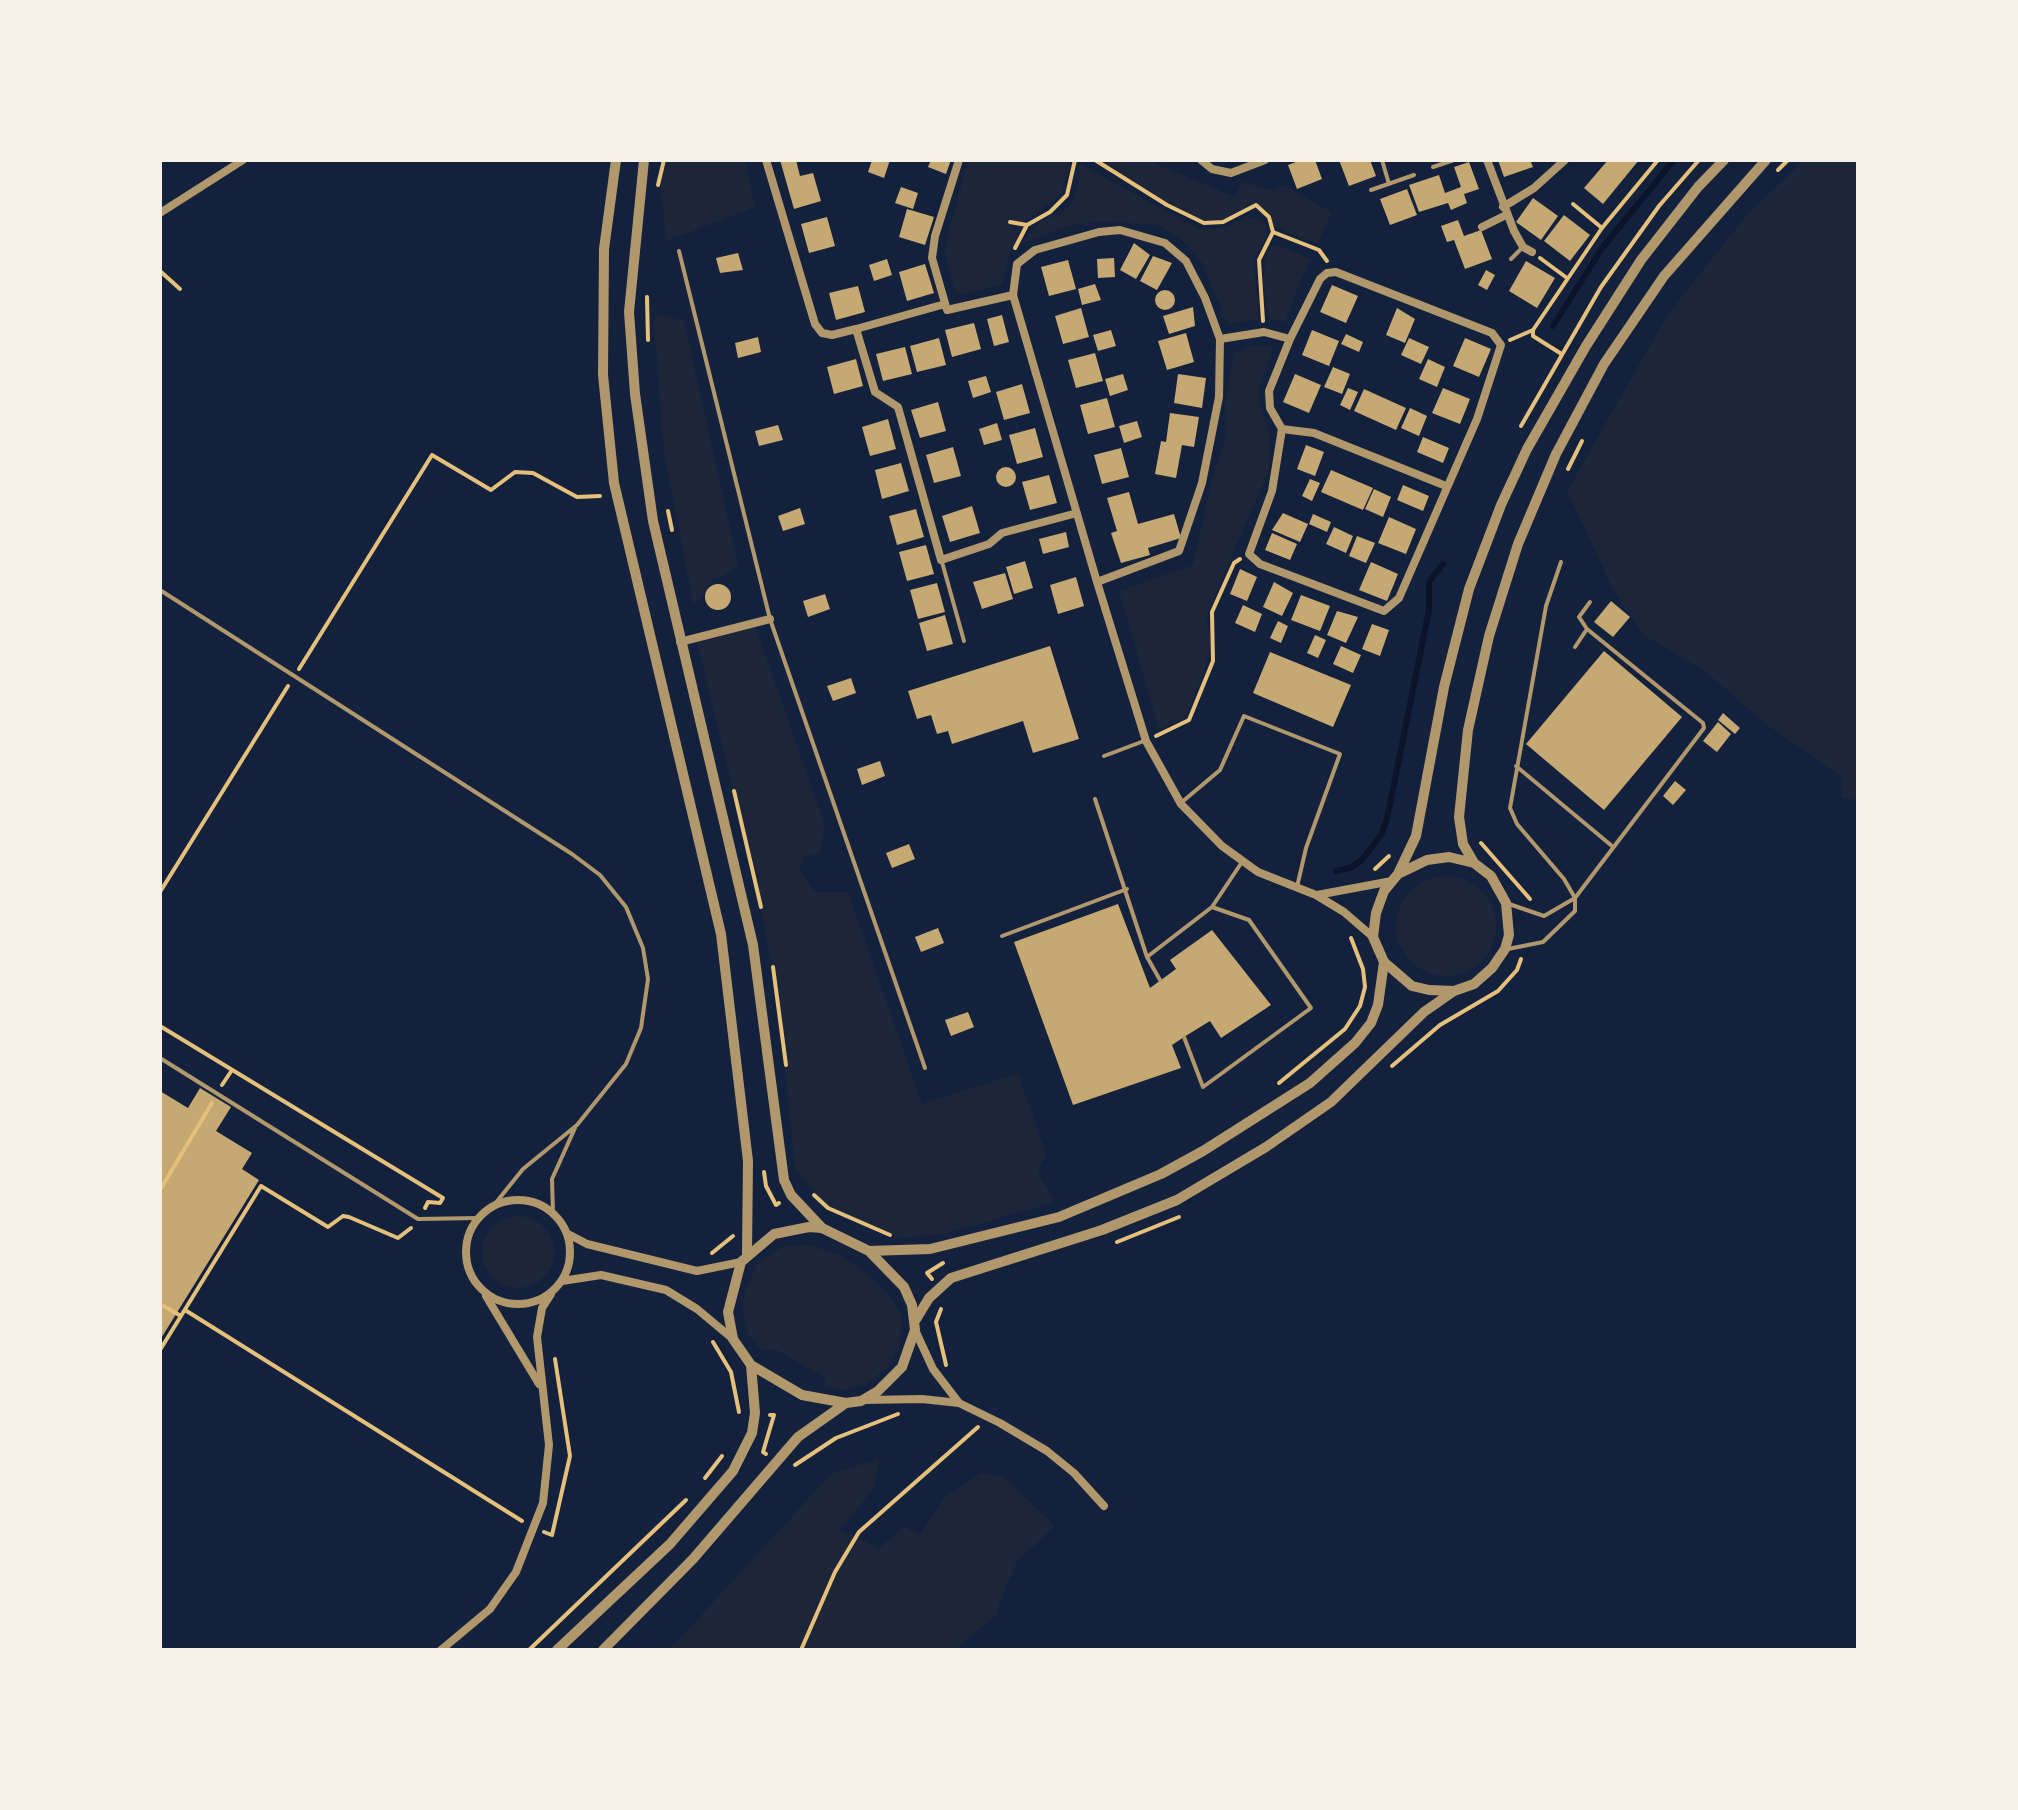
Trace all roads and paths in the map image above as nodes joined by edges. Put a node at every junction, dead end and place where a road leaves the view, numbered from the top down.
1 (243, 160) edge
2 (616, 160) edge
3 (644, 160) edge
4 (664, 160) edge
5 (766, 160) edge
6 (959, 160) edge
7 (1075, 160) edge
8 (1095, 160) edge
9 (1201, 160) edge
10 (1265, 160) edge
11 (1382, 160) edge
12 (1454, 160) edge
13 (1487, 160) edge
14 (1565, 160) edge
15 (1658, 160) edge
16 (1724, 160) edge
17 (1766, 160) edge
18 (1788, 160) edge
19 (1433, 167) dead end
20 (1776, 171) dead end
21 (1414, 175) dead end
22 (1389, 184) junction
23 (1371, 190) dead end
24 (655, 197) dead end
25 (1573, 204) dead end
26 (1505, 211) junction
27 (160, 213) edge
28 (1010, 222) dead end
29 (1482, 227) dead end
30 (1602, 228) junction
31 (1273, 232) junction
32 (1528, 249) junction
33 (679, 251) dead end
34 (1511, 259) dead end
35 (160, 271) edge
36 (1336, 272) junction
37 (1567, 278) junction
38 (180, 289) dead end
39 (1013, 295) junction
40 (647, 296) dead end
41 (946, 307) junction
42 (1263, 321) dead end
43 (856, 329) junction
44 (1533, 330) junction
45 (1220, 339) junction
46 (1290, 339) junction
47 (648, 341) dead end
48 (1501, 345) junction
49 (1560, 353) dead end
50 (1282, 429) junction
51 (1584, 437) dead end
52 (432, 455) dead end
53 (1565, 474) dead end
54 (1446, 486) junction
55 (600, 496) dead end
56 (668, 507) dead end
57 (1077, 513) junction
58 (674, 536) dead end
59 (1249, 554) junction
60 (941, 560) junction
61 (1561, 562) dead end
62 (1097, 582) junction
63 (160, 590) edge
64 (1590, 602) dead end
65 (770, 619) junction
66 (1587, 629) junction
67 (964, 641) dead end
68 (680, 642) junction
69 (1575, 647) dead end
70 (1146, 741) junction
71 (1104, 756) dead end
72 (1516, 766) junction
73 (733, 790) dead end
74 (1095, 799) dead end
75 (1181, 804) junction
76 (1612, 846) junction
77 (1242, 862) junction
78 (1474, 863) junction
79 (1395, 878) junction
80 (1128, 889) junction
81 (1297, 889) junction
82 (1316, 895) junction
83 (1575, 898) junction
84 (1506, 903) junction
85 (1212, 907) junction
86 (763, 916) dead end
87 (1002, 936) dead end
88 (1373, 937) junction
89 (1505, 949) junction
90 (1147, 957) junction
91 (772, 962) dead end
92 (1384, 962) junction
93 (1160, 980) dead end
94 (1454, 991) junction
95 (160, 1026) edge
96 (1184, 1037) dead end
97 (160, 1058) edge
98 (925, 1068) dead end
99 (787, 1077) dead end
100 (215, 1098) dead end
101 (577, 1125) junction
102 (160, 1190) edge
103 (494, 1205) junction
104 (553, 1213) junction
105 (478, 1218) junction
106 (418, 1219) junction
107 (736, 1220) dead end
108 (822, 1228) junction
109 (570, 1235) junction
110 (869, 1251) junction
111 (700, 1255) dead end
112 (744, 1258) junction
113 (562, 1281) junction
114 (484, 1293) junction
115 (551, 1294) junction
116 (160, 1304) edge
117 (942, 1305) dead end
118 (185, 1310) junction
119 (181, 1316) junction
120 (915, 1325) junction
121 (711, 1339) dead end
122 (733, 1339) junction
123 (160, 1350) edge
124 (554, 1355) dead end
125 (948, 1363) dead end
126 (751, 1365) junction
127 (541, 1388) junction
128 (861, 1401) junction
129 (846, 1403) junction
130 (959, 1403) junction
131 (739, 1413) dead end
132 (889, 1417) dead end
133 (989, 1417) junction
134 (725, 1451) dead end
135 (787, 1471) dead end
136 (699, 1484) dead end
137 (690, 1496) dead end
138 (1104, 1506) dead end
139 (555, 1524) dead end
140 (533, 1528) junction
141 (441, 1650) edge
142 (529, 1650) edge
143 (557, 1650) edge
144 (603, 1650) edge
145 (801, 1650) edge

1 - 27 street
2 - 112 street
3 - 68 street
4 - 24 path
5 - 43 street
6 - 41 street
7 - 28 path
8 - 31 path
9 - 10 street
11 - 22 lane
12 - 19 lane
13 - 26 street
14 - 26 street
15 - 30 path
16 - 79 street
17 - 78 street
18 - 20 path
21 - 22 lane
22 - 23 lane
25 - 30 path
26 - 29 street
26 - 32 street
30 - 37 path
31 - 36 path
31 - 42 path
32 - 34 lane
32 - 37 path
33 - 65 lane
35 - 38 path
36 - 46 street
36 - 48 street
37 - 44 path
39 - 41 street
39 - 45 street
39 - 57 street
40 - 47 path
41 - 43 street
43 - 60 street
44 - 48 path
44 - 49 path
45 - 46 street
45 - 62 street
46 - 50 street
48 - 54 street
50 - 54 street
50 - 59 street
51 - 53 path
52 - 55 path
54 - 59 street
56 - 58 path
57 - 60 street
57 - 62 street
59 - 70 path
60 - 67 lane
61 - 72 lane
62 - 70 street
63 - 101 lane
64 - 66 lane
65 - 68 street
65 - 98 lane
66 - 69 lane
66 - 76 lane
68 - 108 street
70 - 71 lane
70 - 75 street
72 - 76 lane
72 - 83 lane
73 - 86 path
74 - 80 lane
75 - 77 street
75 - 81 lane
76 - 83 lane
77 - 81 street
77 - 85 lane
78 - 79 street
78 - 84 street
79 - 82 street
79 - 88 street
80 - 87 lane
80 - 90 lane
81 - 82 street
82 - 88 street
83 - 84 lane
83 - 89 lane
84 - 89 street
85 - 90 lane
85 - 96 lane
88 - 92 street
89 - 94 street
90 - 93 lane
91 - 99 path
92 - 94 street
92 - 110 street
94 - 120 street
95 - 106 path
97 - 106 lane
100 - 102 path
101 - 103 lane
101 - 104 lane
103 - 104 street
103 - 105 street
104 - 109 street
105 - 106 lane
105 - 114 street
106 - 118 path
107 - 111 path
108 - 110 street
108 - 112 street
109 - 112 street
109 - 113 street
110 - 120 street
112 - 122 street
113 - 115 street
113 - 122 street
114 - 115 street
114 - 127 street
115 - 127 street
116 - 119 path
117 - 125 path
118 - 119 path
118 - 140 path
119 - 123 path
120 - 128 street
120 - 130 street
121 - 131 path
122 - 126 street
124 - 139 path
126 - 129 street
126 - 143 street
127 - 140 street
128 - 129 street
128 - 130 street
129 - 144 street
130 - 133 street
132 - 135 path
133 - 138 street
133 - 145 path
134 - 136 path
137 - 142 path
140 - 141 street

